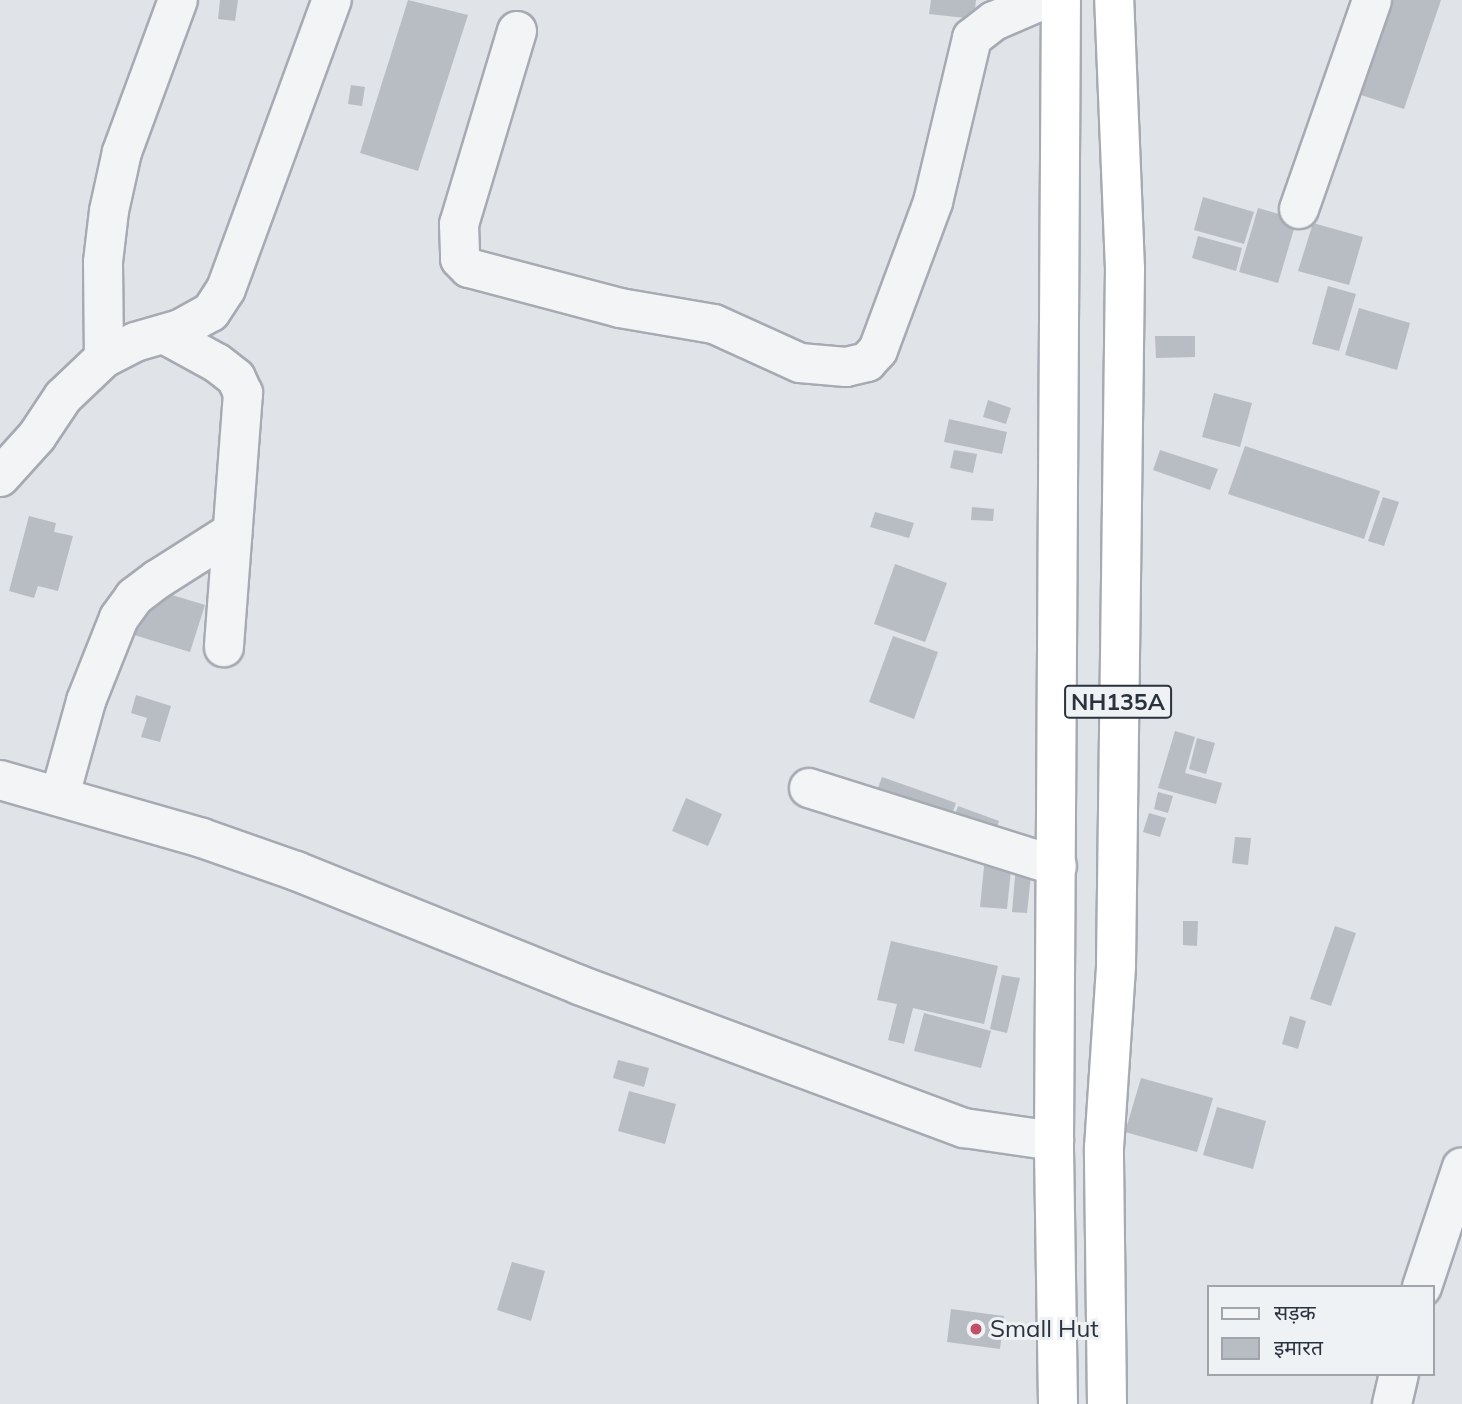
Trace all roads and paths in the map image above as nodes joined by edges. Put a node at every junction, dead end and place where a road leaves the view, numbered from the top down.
1 (178, 0) edge
2 (332, 0) edge
3 (1042, 0) edge
4 (1061, 0) edge
5 (1114, 0) edge
6 (1371, 0) edge
7 (517, 31) dead end
8 (1299, 209) dead end
9 (164, 334) junction
10 (104, 358) junction
11 (0, 477) edge
12 (232, 533) junction
13 (224, 647) dead end
14 (0, 779) edge
15 (808, 788) dead end
16 (60, 796) junction
17 (1057, 866) junction
18 (1054, 1142) junction
19 (1462, 1167) edge
20 (1423, 1285) edge
21 (1399, 1376) edge
22 (1058, 1404) edge
23 (1107, 1404) edge
24 (1392, 1404) edge

1 - 10 street
2 - 9 street
3 - 7 street
4 - 17 highway, NH135A
5 - 23 highway, NH135A
6 - 8 street
9 - 10 street
9 - 12 street
10 - 11 street
12 - 13 street
12 - 16 street
14 - 16 street
15 - 17 street
16 - 18 street
17 - 18 highway, NH135A
18 - 22 highway, NH135A
19 - 20 street
21 - 24 street

